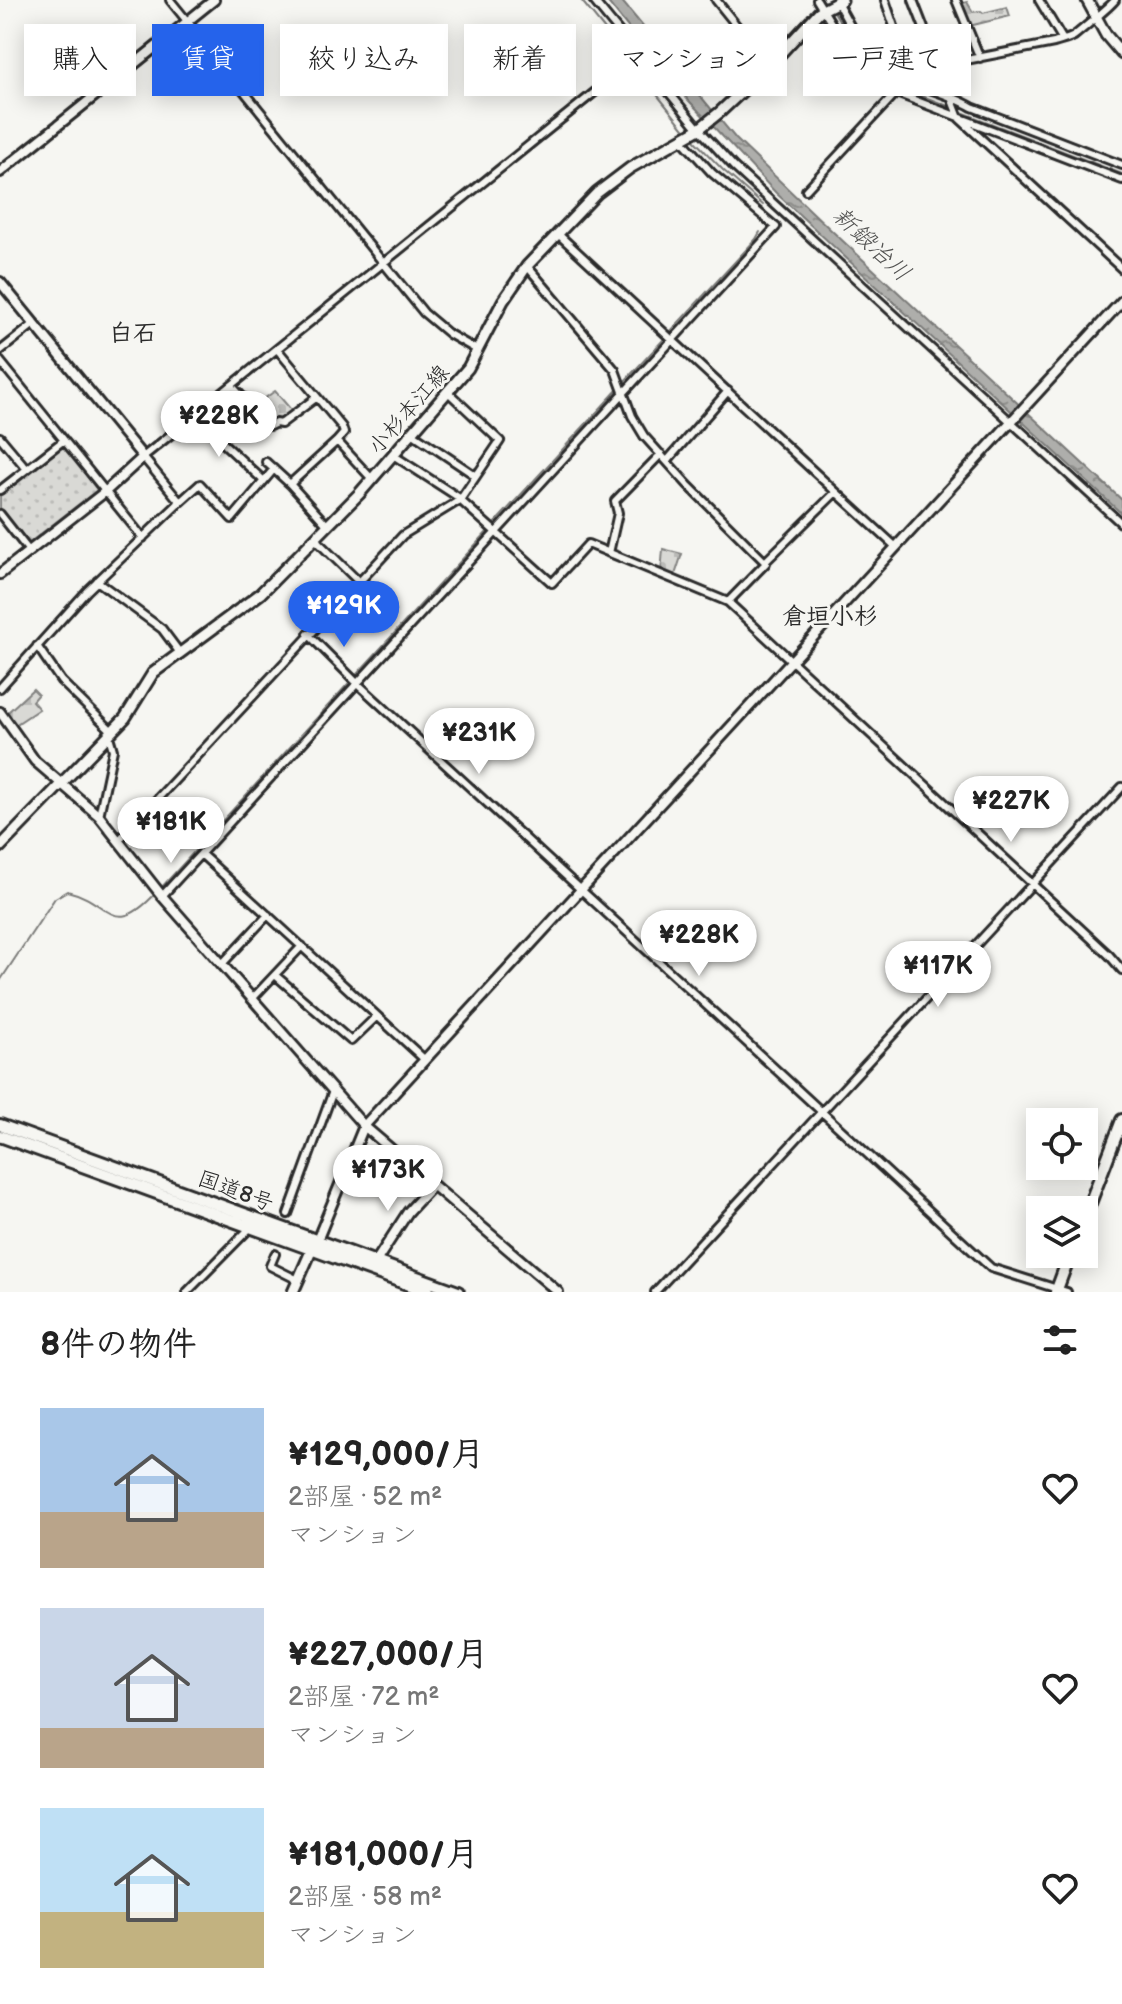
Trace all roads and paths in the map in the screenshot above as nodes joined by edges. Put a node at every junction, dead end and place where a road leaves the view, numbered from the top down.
1 (170, 0) edge
2 (214, 0) edge
3 (593, 0) edge
4 (716, 0) edge
5 (885, 0) edge
6 (913, 0) edge
7 (956, 0) edge
8 (1039, 0) edge
9 (1087, 0) edge
10 (1115, 0) edge
11 (831, 3) edge
12 (1094, 16) junction
13 (187, 21) junction
14 (735, 24) edge
15 (841, 24) edge
16 (846, 24) edge
17 (893, 24) edge
18 (923, 24) edge
19 (1063, 40) junction
20 (787, 48) edge
21 (1122, 54) edge
22 (980, 58) junction
23 (971, 60) edge
24 (592, 94) edge
25 (737, 96) edge
26 (893, 96) edge
27 (904, 96) edge
28 (952, 96) edge
29 (954, 96) edge
30 (959, 118) junction
31 (699, 129) junction
32 (681, 139) junction
33 (1122, 165) edge
34 (0, 172) edge
35 (1122, 180) edge
36 (806, 190) dead end
37 (558, 234) junction
38 (384, 263) junction
39 (527, 266) junction
40 (1122, 269) edge
41 (0, 282) edge
42 (1122, 301) edge
43 (34, 324) junction
44 (674, 341) junction
45 (277, 349) junction
46 (478, 350) junction
47 (0, 351) edge
48 (0, 361) edge
49 (232, 386) junction
50 (728, 391) junction
51 (448, 392) junction
52 (625, 394) junction
53 (317, 397) junction
54 (194, 416) junction
55 (1012, 420) junction
56 (412, 433) junction
57 (0, 437) edge
58 (64, 440) junction
59 (337, 441) junction
60 (661, 454) junction
61 (393, 455) junction
62 (143, 457) junction
63 (667, 461) junction
64 (266, 462) dead end
65 (26, 468) junction
66 (274, 469) junction
67 (476, 476) junction
68 (372, 479) junction
69 (264, 481) junction
70 (290, 484) junction
71 (0, 490) edge
72 (106, 491) junction
73 (836, 492) junction
74 (460, 499) junction
75 (180, 502) junction
76 (0, 514) edge
77 (1122, 524) edge
78 (329, 526) junction
79 (497, 533) junction
80 (143, 538) junction
81 (315, 539) junction
82 (896, 547) junction
83 (29, 551) junction
84 (609, 553) junction
85 (765, 562) junction
86 (0, 574) edge
87 (97, 581) junction
88 (358, 581) junction
89 (728, 602) junction
90 (308, 634) junction
91 (37, 646) junction
92 (180, 653) junction
93 (790, 662) junction
94 (358, 684) junction
95 (0, 688) edge
96 (0, 712) edge
97 (111, 734) junction
98 (60, 785) junction
99 (1122, 787) edge
100 (99, 816) junction
101 (120, 839) junction
102 (0, 847) edge
103 (201, 854) junction
104 (1032, 885) junction
105 (580, 889) junction
106 (162, 896) junction
107 (268, 915) junction
108 (302, 946) junction
109 (222, 964) junction
110 (1122, 970) edge
111 (275, 975) junction
112 (252, 999) junction
113 (377, 1016) junction
114 (424, 1059) junction
115 (333, 1091) junction
116 (822, 1112) junction
117 (1122, 1120) edge
118 (0, 1125) edge
119 (364, 1126) junction
120 (0, 1136) edge
121 (432, 1186) junction
122 (1093, 1196) edge
123 (288, 1214) tunnel mouth
124 (251, 1227) junction
125 (314, 1245) junction
126 (275, 1254) dead end
127 (375, 1263) junction
128 (1066, 1268) edge
129 (298, 1280) junction
130 (1060, 1291) edge
131 (187, 1292) edge
132 (293, 1292) edge
133 (429, 1292) edge
134 (458, 1292) edge
135 (558, 1292) edge
136 (655, 1292) edge

1 - 13 street
2 - 13 street
3 - 31 street
4 - 14 street
5 - 17 street
6 - 18 street
7 - 22 street
8 - 19 street
9 - 12 main road
10 - 12 street
11 - 15 street
11 - 16 street
11 - 20 main road, 小杉本江線
12 - 19 street
12 - 21 main road
13 - 34 street
13 - 38 street
19 - 22 street
22 - 23 street
24 - 38 street
25 - 31 main road, 小杉本江線
26 - 36 street
27 - 30 street
28 - 30 street
29 - 33 street
30 - 35 street
30 - 40 street
31 - 32 main road, 小杉本江線
31 - 55 street
32 - 37 main road, 小杉本江線
32 - 44 street
37 - 39 main road, 小杉本江線
37 - 44 street
38 - 45 street
38 - 46 street
39 - 46 main road, 小杉本江線
39 - 52 street
41 - 43 street
42 - 55 street
43 - 47 street
43 - 62 street
44 - 50 street
44 - 52 street
45 - 49 street
45 - 53 street
46 - 51 main road, 小杉本江線
48 - 58 street
49 - 53 street
49 - 54 street
50 - 63 street
50 - 73 street
51 - 56 main road, 小杉本江線
51 - 67 street
52 - 60 street
52 - 79 street
53 - 59 street
54 - 62 street
54 - 69 street
55 - 77 street
55 - 82 street
56 - 61 main road, 小杉本江線
56 - 67 street
57 - 65 street
58 - 65 street
58 - 72 street
59 - 68 street
59 - 70 street
60 - 63 street
60 - 84 street
61 - 68 main road, 小杉本江線
61 - 74 street
62 - 72 street
62 - 75 street
63 - 85 street
64 - 66 street
65 - 71 street
66 - 69 street
66 - 70 street
67 - 74 street
68 - 78 main road, 小杉本江線
69 - 75 street
70 - 78 street
72 - 80 street
72 - 83 street
73 - 82 street
73 - 85 street
74 - 79 street
74 - 88 street
75 - 80 street
76 - 83 street
78 - 81 main road, 小杉本江線
79 - 84 street
79 - 94 street
80 - 87 street
81 - 88 street
81 - 92 main road, 小杉本江線
82 - 93 street
83 - 86 street
84 - 89 street
85 - 89 street
87 - 91 street
87 - 92 street
88 - 90 street
89 - 93 street
90 - 94 street
90 - 101 street
91 - 95 street
91 - 97 street
92 - 97 main road, 小杉本江線
93 - 104 street
93 - 105 street
94 - 103 street
94 - 105 street
96 - 98 street
97 - 98 main road, 小杉本江線
97 - 100 street
98 - 100 street
98 - 102 main road, 小杉本江線
99 - 104 street
100 - 101 street
101 - 106 street
103 - 106 street
103 - 107 street
104 - 110 street
104 - 116 street
105 - 114 street
105 - 116 street
106 - 109 street
107 - 108 street
107 - 109 street
108 - 111 street
108 - 113 street
109 - 112 street
111 - 112 street
111 - 113 street
112 - 115 street
113 - 114 street
114 - 119 street
115 - 119 street
115 - 123 street
116 - 130 street
116 - 136 street
117 - 122 main road
118 - 125 main road, 国道8号
119 - 121 street
119 - 125 street
120 - 124 main road, 国道8号
121 - 127 street
121 - 135 street
124 - 125 main road, 国道8号
124 - 131 street
125 - 127 main road, 国道8号
125 - 129 main road
125 - 133 main road, 国道8号
126 - 129 street
127 - 134 main road, 国道8号
128 - 130 main road
129 - 132 main road

